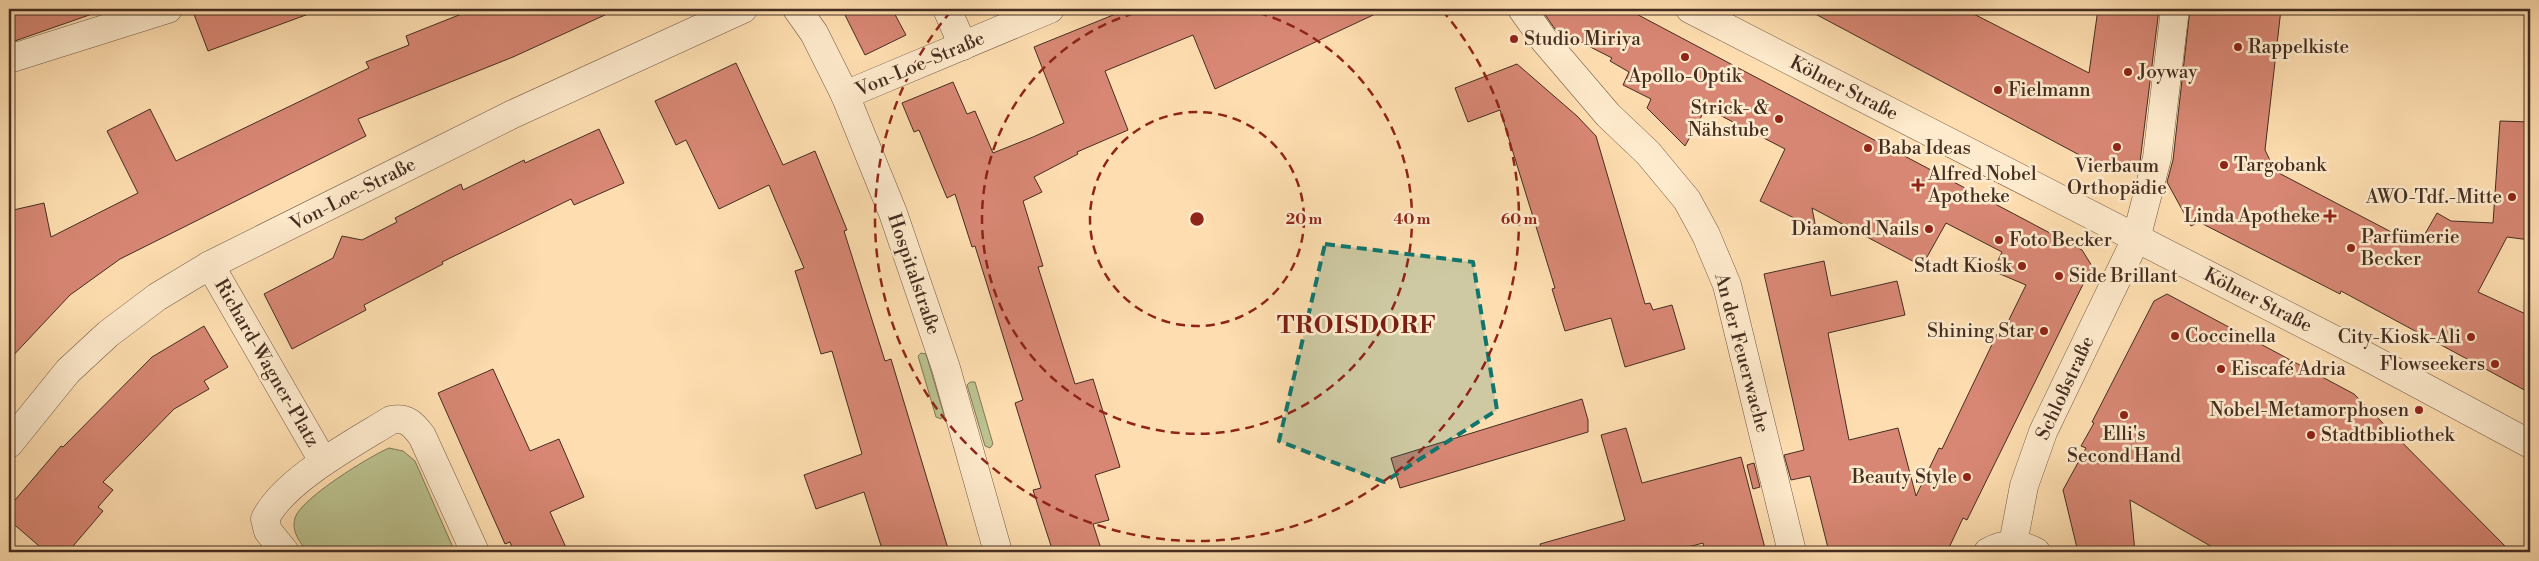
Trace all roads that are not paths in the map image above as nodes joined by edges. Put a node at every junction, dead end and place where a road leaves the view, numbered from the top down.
1 (168, 9) edge
2 (743, 9) edge
3 (797, 9) edge
4 (947, 9) edge
5 (1050, 9) edge
6 (1522, 9) edge
7 (1690, 9) edge
8 (2175, 9) edge
9 (963, 46) junction
10 (9, 59) edge
11 (845, 95) junction
12 (2136, 239) junction
13 (210, 265) junction
14 (9, 444) edge
15 (2530, 444) edge
16 (323, 461) junction
17 (2025, 548) edge
18 (285, 552) edge
19 (475, 552) edge
20 (998, 552) edge
21 (1792, 552) edge
22 (1988, 552) edge

1 - 10 street
2 - 13 street, Von-Loe-Straße
3 - 11 street, Hospitalstraße
4 - 9 street
5 - 9 street, Von-Loe-Straße
6 - 21 street, An der Feuerwache
7 - 12 street, Kölner Straße
8 - 12 street, Schloßstraße
9 - 11 street, Von-Loe-Straße
11 - 20 street, Hospitalstraße
12 - 15 street, Kölner Straße
12 - 17 street, Schloßstraße
13 - 14 street, Von-Loe-Straße
13 - 16 street, Richard-Wagner-Platz
16 - 18 street, Richard-Wagner-Platz
16 - 19 street, Richard-Wagner-Platz
17 - 22 street

